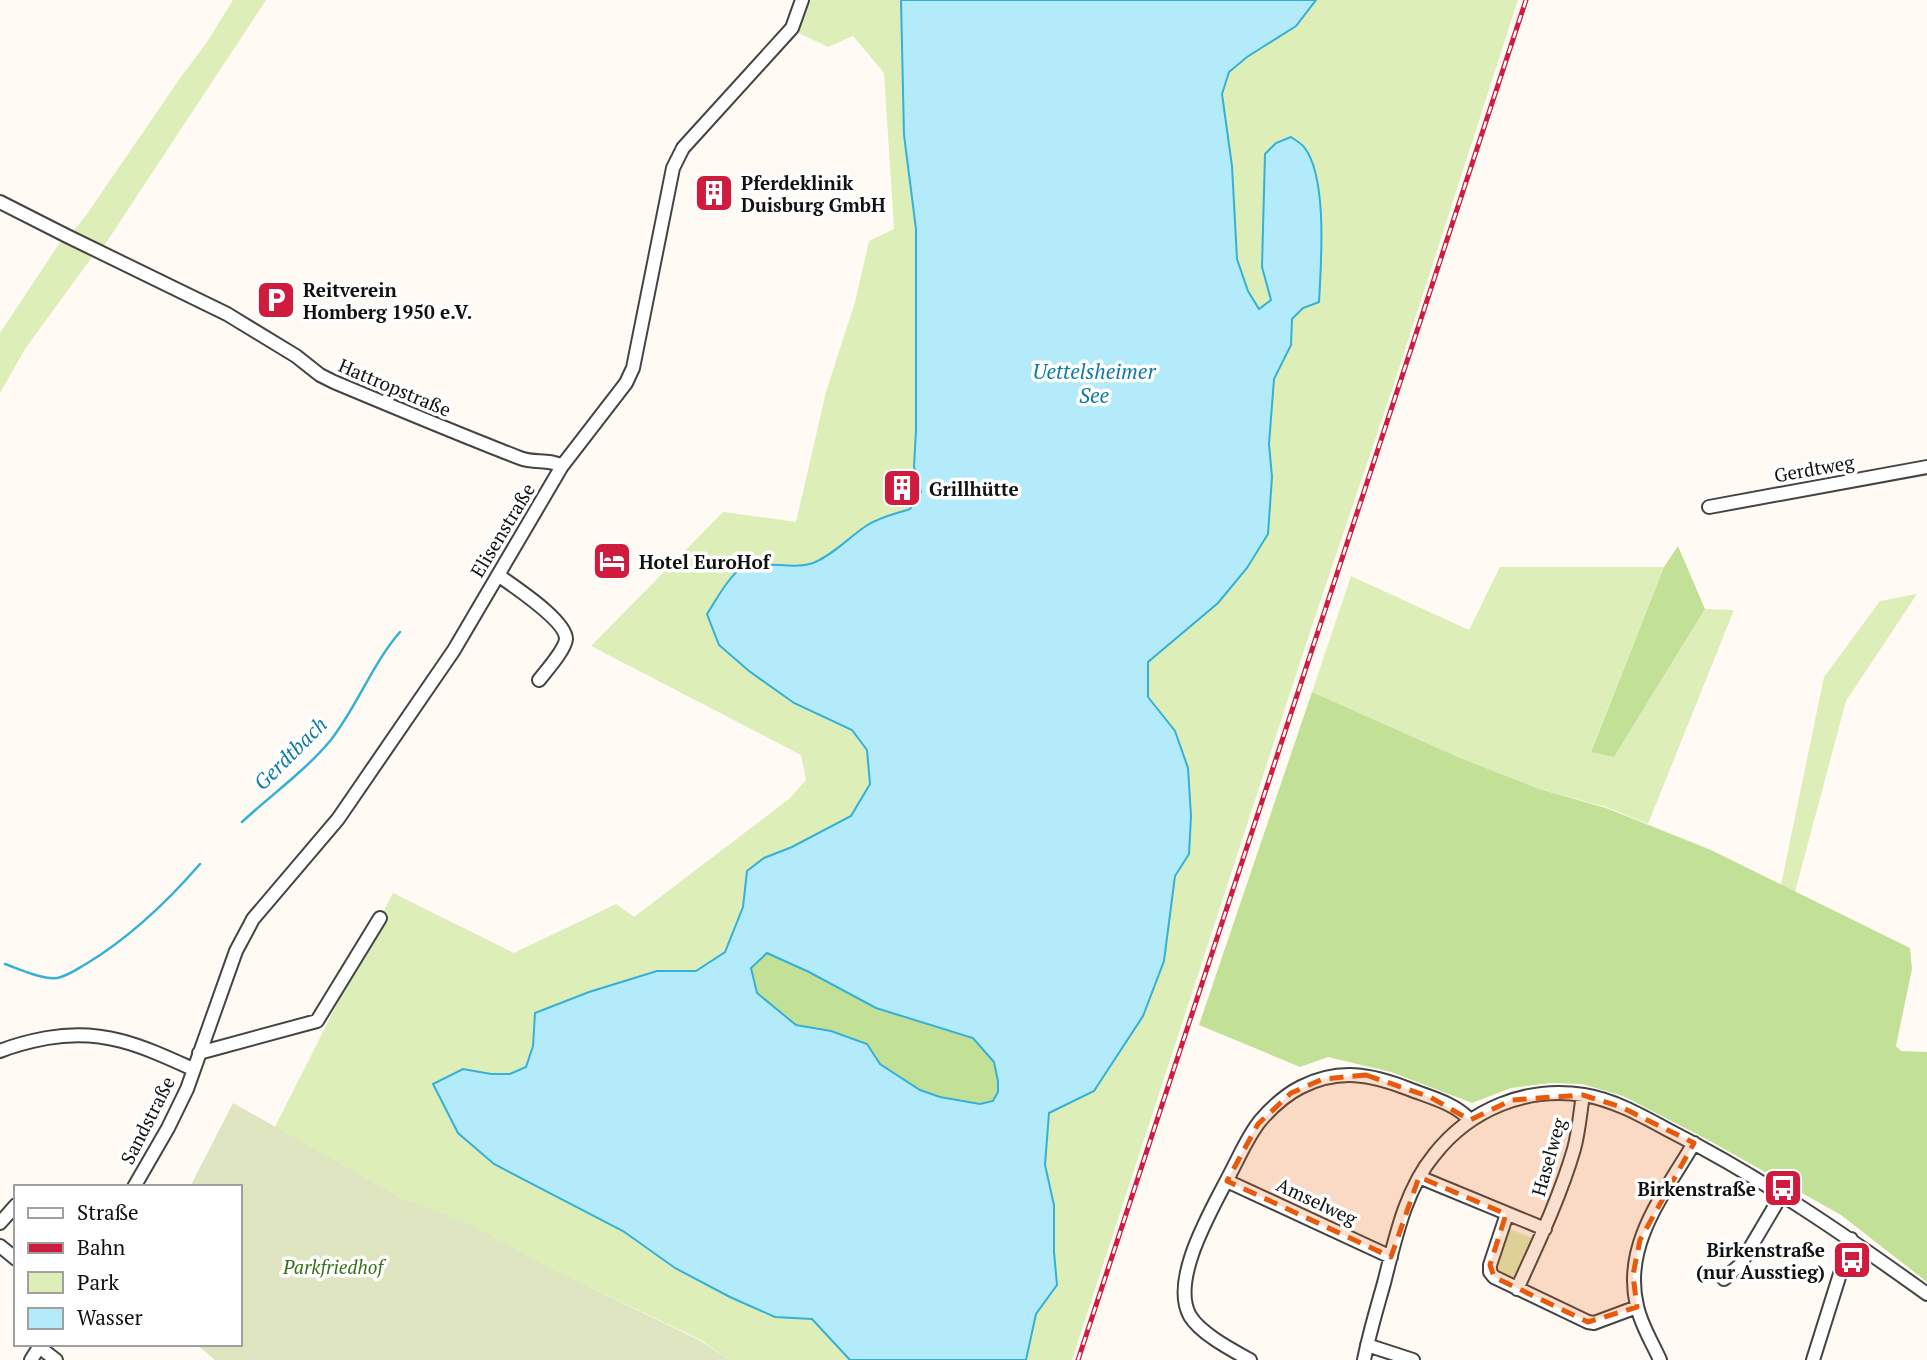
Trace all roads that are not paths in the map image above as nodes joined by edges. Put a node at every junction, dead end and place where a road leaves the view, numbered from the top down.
1 (802, 0) edge
2 (0, 202) edge
3 (562, 466) junction
4 (1927, 467) edge
5 (1709, 507) dead end
6 (498, 575) junction
7 (539, 680) dead end
8 (380, 918) dead end
9 (0, 1051) edge
10 (199, 1053) junction
11 (193, 1069) junction
12 (1583, 1095) junction
13 (1470, 1120) junction
14 (1694, 1143) junction
15 (1419, 1177) junction
16 (1227, 1181) junction
17 (135, 1185) edge
18 (1782, 1194) junction
19 (14, 1207) edge
20 (1507, 1214) junction
21 (0, 1223) edge
22 (1545, 1229) junction
23 (1851, 1239) junction
24 (0, 1246) edge
25 (14, 1257) edge
26 (1391, 1257) junction
27 (1724, 1279) dead end
28 (1517, 1289) junction
29 (1927, 1294) edge
30 (1637, 1307) junction
31 (1367, 1345) junction
32 (40, 1346) edge
33 (31, 1360) edge
34 (56, 1360) edge
35 (1250, 1360) edge
36 (1364, 1360) edge
37 (1413, 1360) edge
38 (1660, 1360) edge
39 (1813, 1360) edge

1 - 3 street, Elisenstraße
2 - 3 street, Hattropstraße
3 - 6 street, Elisenstraße
4 - 5 street, Gerdtweg
6 - 7 street
6 - 10 street, Elisenstraße
8 - 10 street
9 - 11 street
10 - 11 street, Elisenstraße
11 - 17 street, Sandstraße
12 - 13 street
12 - 14 street
12 - 22 street, Haselweg
13 - 15 street
13 - 16 street
14 - 18 street
14 - 30 street
15 - 20 street, Haselweg
15 - 26 street
16 - 26 street, Amselweg
16 - 35 street
18 - 23 street
18 - 27 street
19 - 21 street
20 - 22 street, Haselweg
20 - 28 street, Haselweg
22 - 28 street, Haselweg
23 - 29 street
23 - 39 street
24 - 25 street
26 - 31 street
28 - 30 street, Haselweg
30 - 38 street
31 - 36 street
31 - 37 street
32 - 33 street
32 - 34 street

